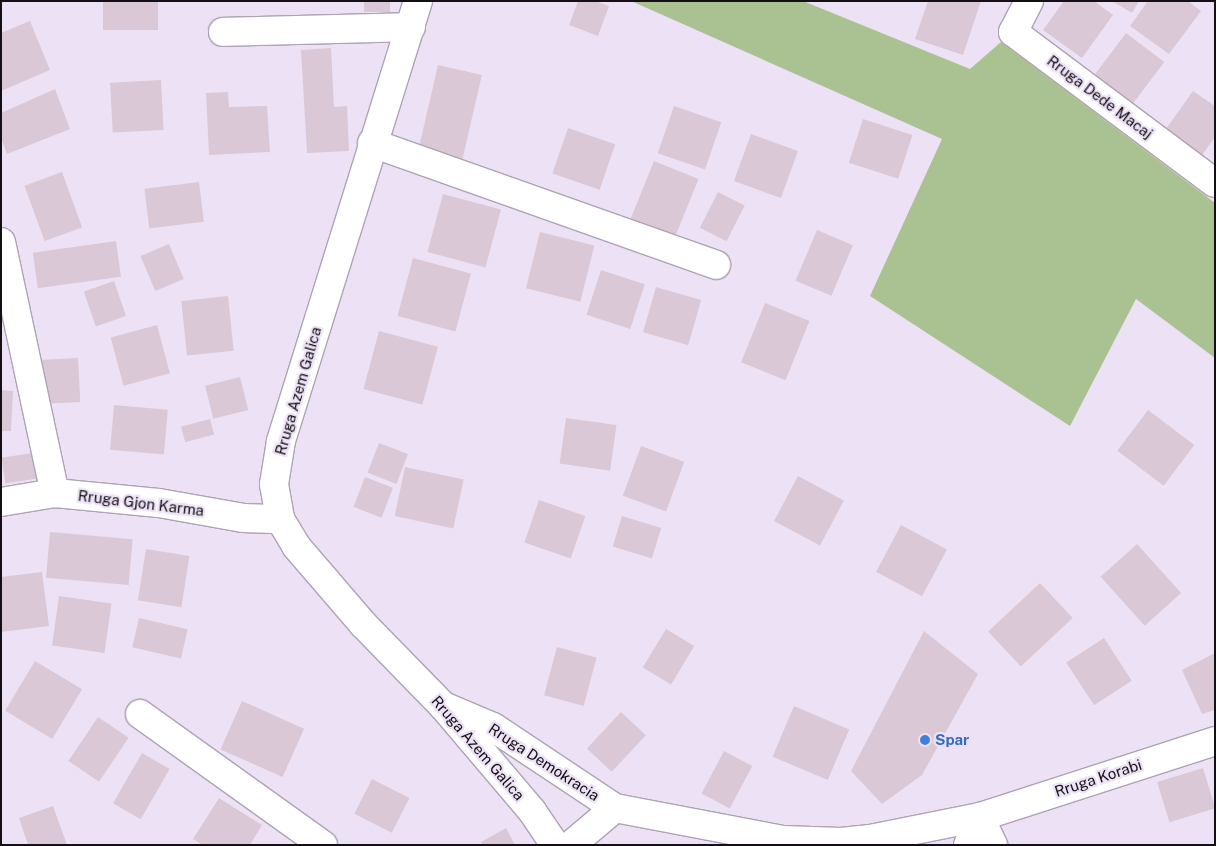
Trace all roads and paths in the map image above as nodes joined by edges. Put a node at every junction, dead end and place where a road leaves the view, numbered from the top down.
1 (418, 1) edge
2 (1029, 1) edge
3 (411, 27) junction
4 (222, 32) dead end
5 (372, 143) junction
6 (1215, 183) edge
7 (1, 242) edge
8 (716, 265) dead end
9 (55, 493) junction
10 (1, 502) edge
11 (280, 519) junction
12 (443, 706) junction
13 (140, 714) dead end
14 (1215, 741) edge
15 (615, 808) junction
16 (980, 817) junction
17 (323, 845) edge
18 (555, 845) edge
19 (571, 845) edge
20 (968, 845) edge
21 (993, 845) edge

1 - 3 street, Rruga Azem Galica
2 - 6 street, Rruga Dede Macaj
3 - 4 street
3 - 5 street, Rruga Azem Galica
5 - 8 street
5 - 11 street, Rruga Azem Galica
7 - 9 street
9 - 10 street, Rruga Gjon Karma
9 - 11 street, Rruga Gjon Karma
11 - 12 street, Rruga Azem Galica
12 - 15 street, Rruga Demokracia
12 - 18 street, Rruga Azem Galica
13 - 17 street
14 - 16 street, Rruga Korabi
15 - 16 street, Rruga Demokracia
15 - 19 street, Rruga Demokracia
16 - 20 street
16 - 21 street

